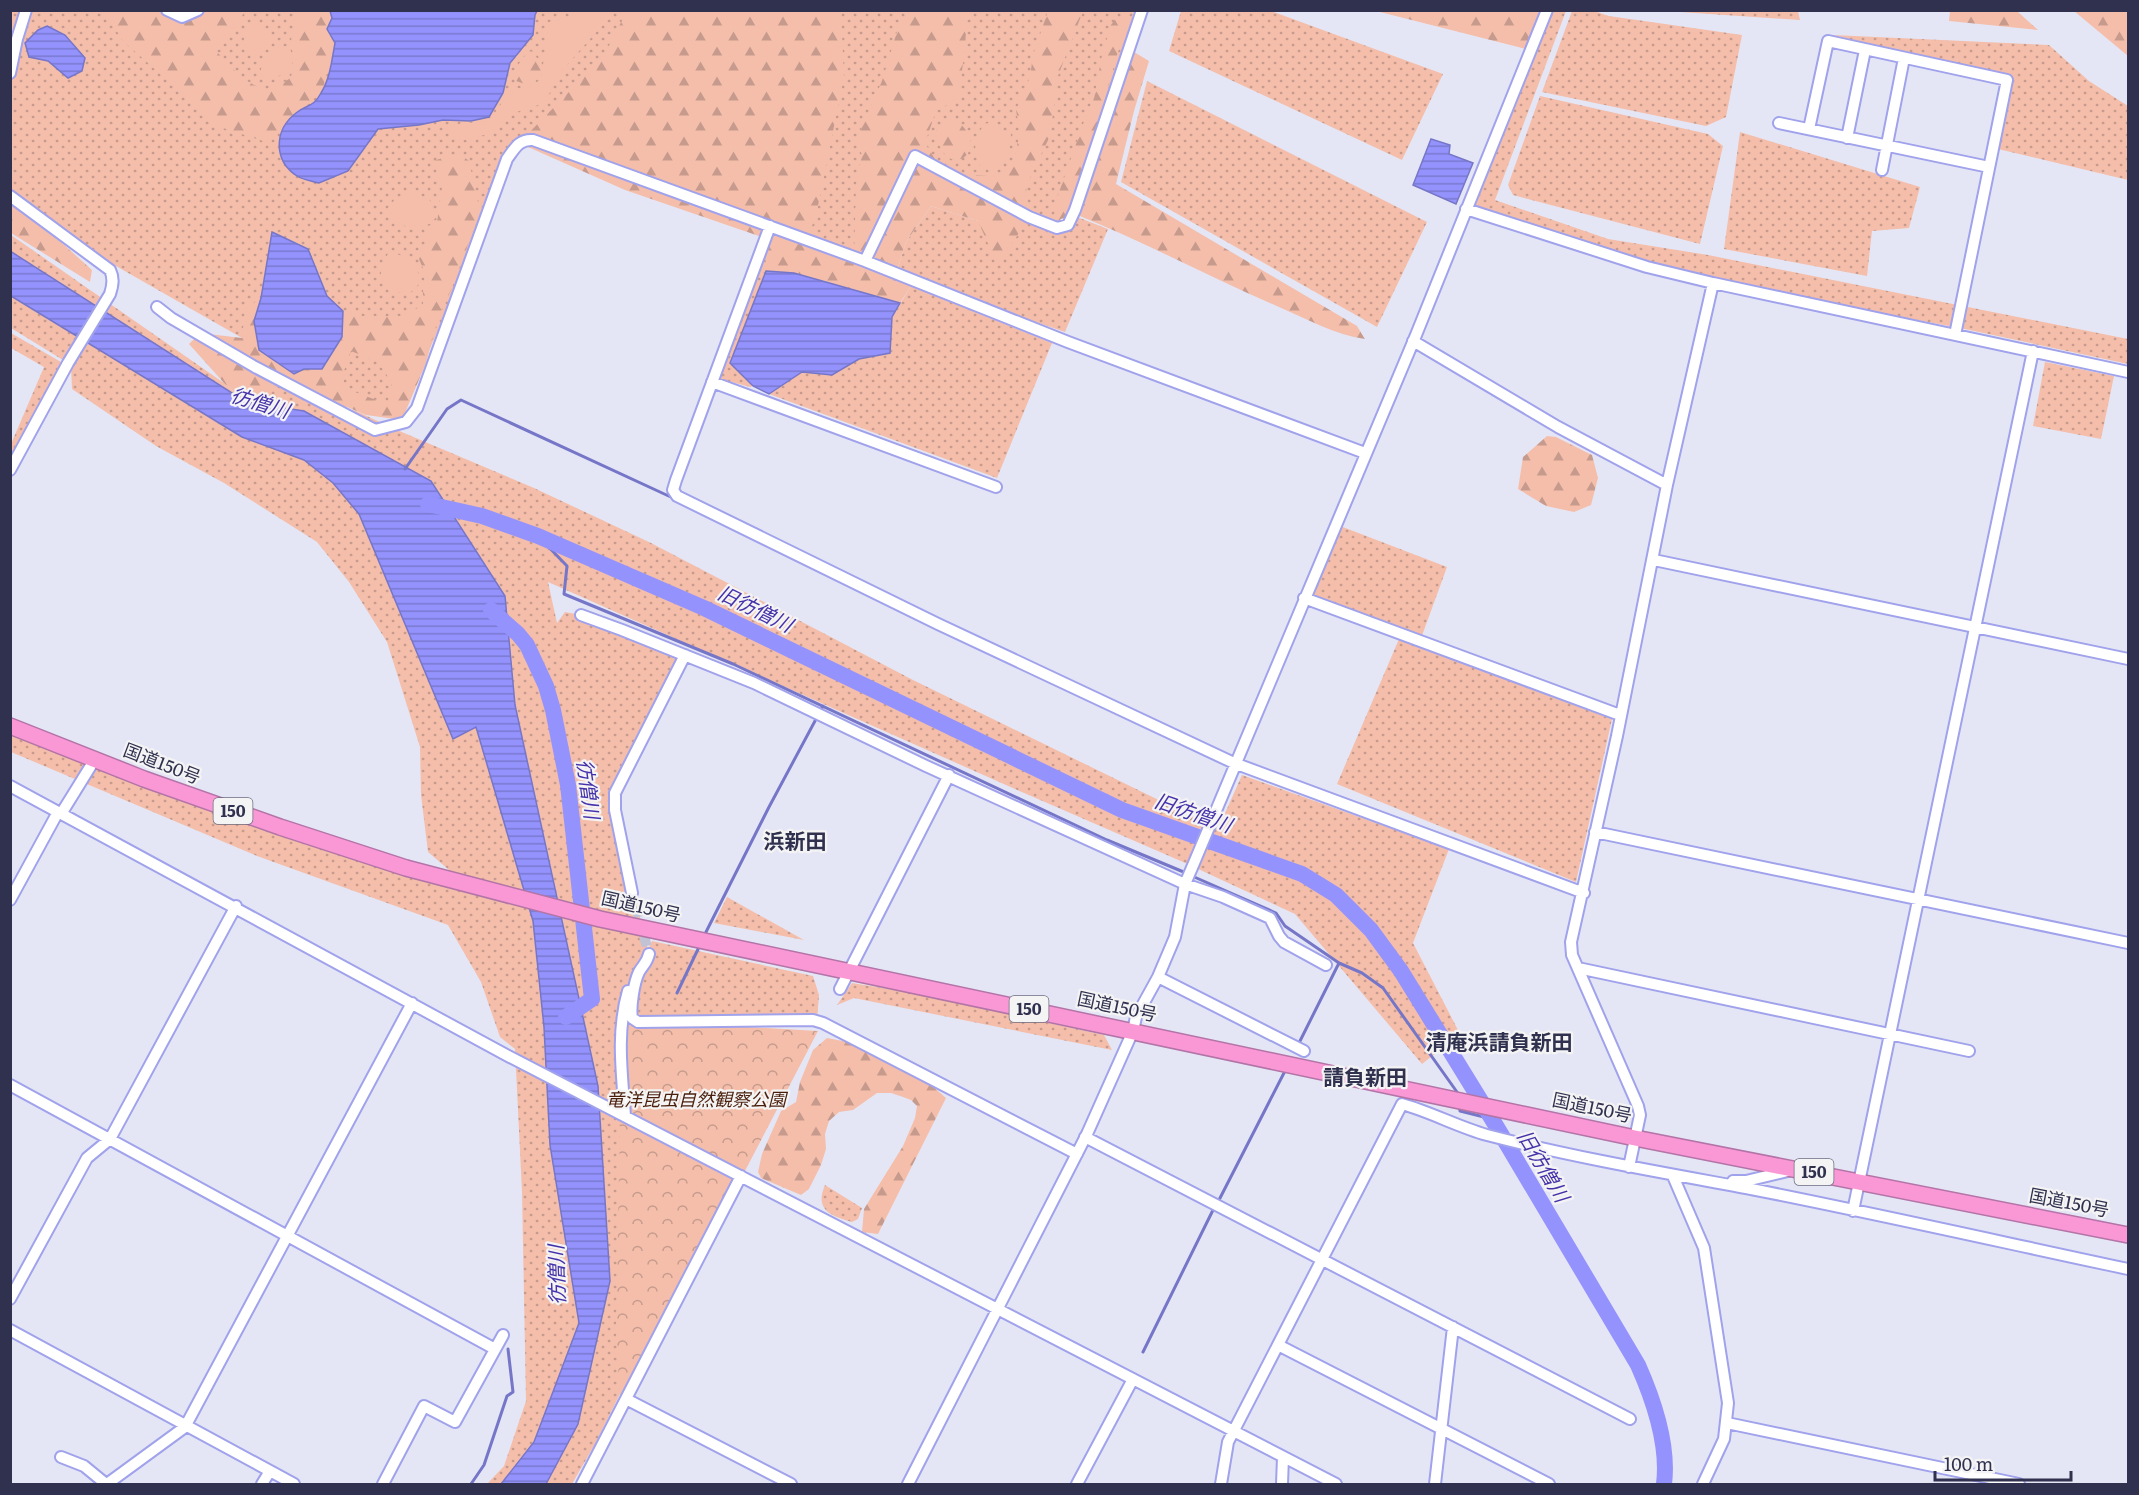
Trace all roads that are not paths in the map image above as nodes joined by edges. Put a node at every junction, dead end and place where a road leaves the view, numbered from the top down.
1 (26, 10) edge
2 (166, 10) edge
3 (198, 10) edge
4 (1142, 10) edge
5 (1547, 10) edge
6 (1865, 50) junction
7 (1904, 58) junction
8 (10, 73) edge
9 (1779, 123) dead end
10 (1809, 129) junction
11 (1847, 138) junction
12 (1887, 146) junction
13 (1989, 167) junction
14 (1882, 170) dead end
15 (10, 196) edge
16 (1466, 209) junction
17 (770, 226) junction
18 (865, 261) junction
19 (1713, 283) junction
20 (157, 307) dead end
21 (1955, 335) junction
22 (1413, 341) junction
23 (2033, 351) junction
24 (2128, 372) edge
25 (712, 382) junction
26 (1365, 453) junction
27 (10, 470) edge
28 (1667, 485) junction
29 (996, 487) dead end
30 (1654, 560) junction
31 (1304, 598) junction
32 (581, 615) dead end
33 (1975, 627) junction
34 (685, 655) junction
35 (2128, 659) edge
36 (1620, 715) junction
37 (10, 726) edge
38 (95, 759) junction
39 (1234, 764) junction
40 (949, 775) junction
41 (10, 786) edge
42 (60, 813) junction
43 (1595, 832) junction
44 (1185, 884) junction
45 (632, 893) tunnel mouth
46 (1584, 893) junction
47 (1919, 898) junction
48 (10, 900) edge
49 (236, 906) junction
50 (2128, 943) edge
51 (1326, 965) dead end
52 (1578, 968) junction
53 (850, 972) junction
54 (1158, 978) junction
55 (840, 989) dead end
56 (412, 1004) junction
57 (1133, 1031) junction
58 (1890, 1034) junction
59 (1304, 1051) dead end
60 (1969, 1051) dead end
61 (10, 1085) edge
62 (625, 1116) junction
63 (1086, 1137) junction
64 (1635, 1137) junction
65 (110, 1139) junction
66 (1077, 1154) junction
67 (1629, 1167) junction
68 (1797, 1168) junction
69 (741, 1176) junction
70 (1673, 1176) junction
71 (1859, 1180) junction
72 (1708, 1181) junction
73 (1852, 1211) junction
74 (2128, 1234) edge
75 (288, 1235) junction
76 (1322, 1260) junction
77 (2128, 1269) edge
78 (10, 1299) edge
79 (999, 1308) junction
80 (1453, 1327) junction
81 (10, 1330) edge
82 (503, 1335) dead end
83 (1278, 1345) junction
84 (495, 1349) junction
85 (1133, 1378) junction
86 (626, 1399) junction
87 (1630, 1419) dead end
88 (1727, 1423) junction
89 (185, 1427) junction
90 (1441, 1429) junction
91 (1233, 1431) junction
92 (61, 1457) dead end
93 (1283, 1457) junction
94 (270, 1471) junction
95 (106, 1485) edge
96 (262, 1485) edge
97 (294, 1485) edge
98 (383, 1485) edge
99 (582, 1485) edge
100 (791, 1485) edge
101 (908, 1485) edge
102 (1077, 1485) edge
103 (1221, 1485) edge
104 (1282, 1485) edge
105 (1336, 1485) edge
106 (1435, 1485) edge
107 (1549, 1485) edge
108 (1703, 1485) edge
109 (2019, 1485) edge

1 - 8 street
2 - 3 street
4 - 18 street
5 - 16 street
6 - 7 street
6 - 10 street
6 - 11 street
7 - 12 street
7 - 13 street
9 - 10 street
10 - 11 street
11 - 12 street
12 - 13 street
12 - 14 street
13 - 21 street
15 - 27 street
16 - 19 street
16 - 22 street
17 - 18 street
17 - 20 street
17 - 25 street
18 - 26 street
19 - 21 street
19 - 28 street
21 - 23 street
22 - 26 street
22 - 28 street
23 - 24 street
23 - 33 street
25 - 29 street
25 - 39 street
26 - 31 street
28 - 30 street
30 - 33 street
30 - 36 street
31 - 36 street
31 - 39 street
32 - 34 street
33 - 35 street
33 - 47 street
34 - 40 street
34 - 45 street
36 - 43 street
37 - 38 highway, 国道150号 / 150
38 - 42 street
38 - 53 highway, 国道150号 / 150
39 - 44 street
39 - 46 street
40 - 44 street
40 - 53 street
41 - 42 street
42 - 48 street
42 - 49 street
43 - 46 street
43 - 47 street
44 - 51 street
44 - 54 street
46 - 52 street
47 - 50 street
47 - 58 street
49 - 56 street
49 - 65 street
52 - 58 street
52 - 64 street
53 - 55 street
53 - 57 highway, 国道150号 / 150
54 - 57 street
54 - 59 street
56 - 62 street
56 - 75 street
57 - 63 street
57 - 64 highway, 国道150号 / 150
58 - 60 street
58 - 71 street
61 - 65 street
62 - 66 street
62 - 69 street
63 - 66 street
63 - 76 street
64 - 67 street
64 - 68 highway, 国道150号 / 150
65 - 75 street
65 - 78 street
66 - 79 street
67 - 70 street
67 - 76 street
68 - 71 highway, 国道150号 / 150
68 - 72 street
69 - 79 street
69 - 86 street
70 - 72 street
70 - 88 street
71 - 73 street
71 - 74 highway, 国道150号 / 150
72 - 73 street
73 - 77 street
75 - 84 street
75 - 89 street
76 - 80 street
76 - 83 street
79 - 85 street
79 - 101 street
80 - 87 street
80 - 90 street
81 - 89 street
82 - 84 street
83 - 90 street
83 - 91 street
84 - 98 street
85 - 91 street
85 - 102 street
86 - 99 street
86 - 100 street
88 - 108 street
88 - 109 street
89 - 94 street
89 - 95 street
90 - 106 street
90 - 107 street
91 - 93 street
91 - 103 street
92 - 95 street
93 - 104 street
93 - 105 street
94 - 96 street
94 - 97 street

